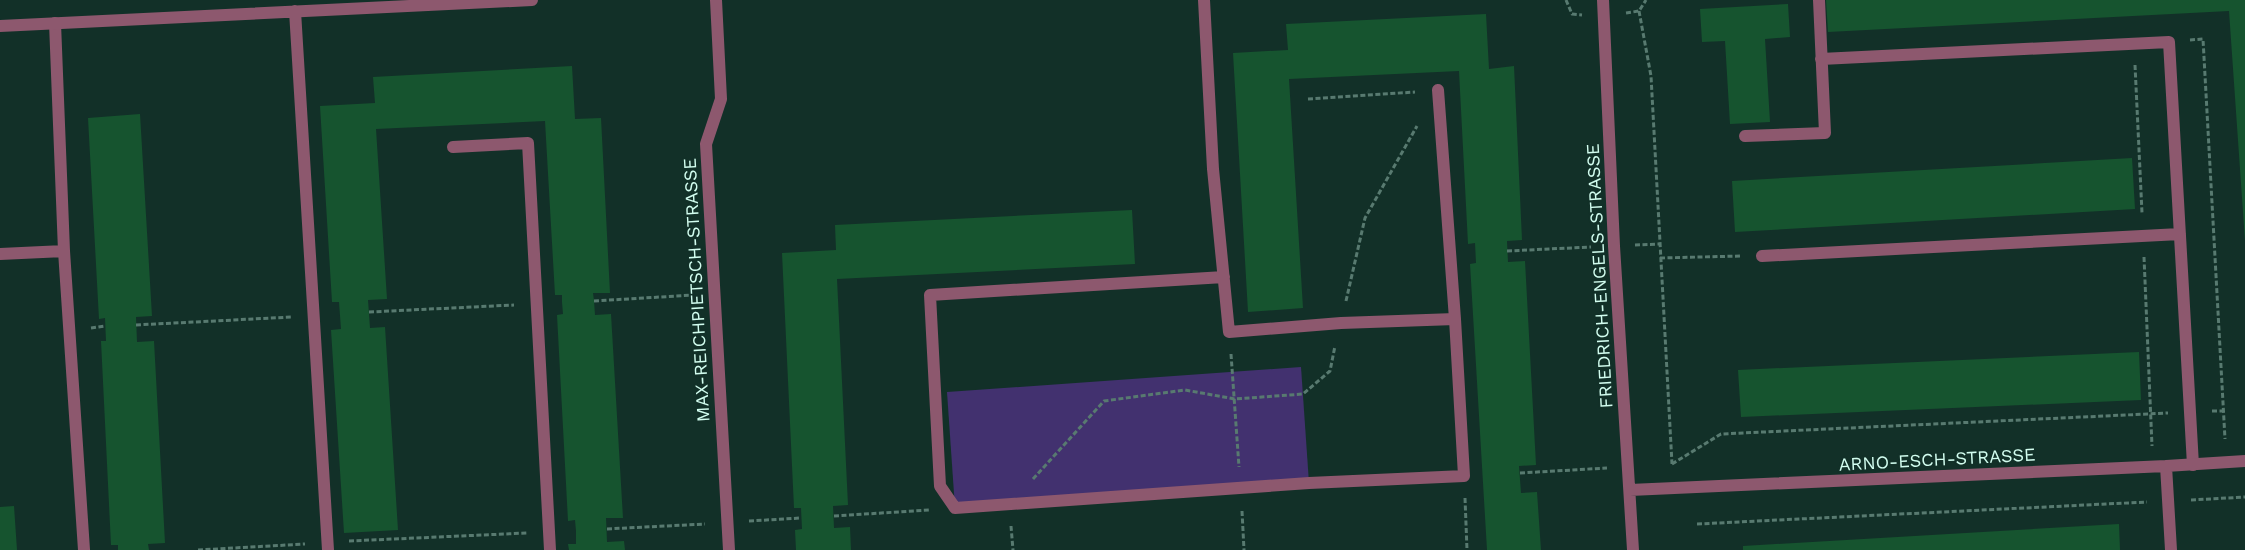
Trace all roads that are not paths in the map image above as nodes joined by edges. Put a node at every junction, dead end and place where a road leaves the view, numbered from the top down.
1 (532, 0) edge
2 (716, 0) edge
3 (1204, 0) edge
4 (1602, 0) edge
5 (1819, 0) edge
6 (275, 6) edge
7 (295, 12) junction
8 (55, 23) junction
9 (0, 26) edge
10 (1822, 59) junction
11 (1438, 90) dead end
12 (1745, 136) dead end
13 (453, 147) dead end
14 (2180, 234) junction
15 (64, 251) junction
16 (0, 254) edge
17 (1762, 256) road end
18 (1224, 277) junction
19 (1455, 319) junction
20 (2245, 461) edge
21 (2193, 465) junction
22 (2166, 466) junction
23 (1630, 490) junction
24 (328, 546) edge
25 (84, 550) edge
26 (550, 550) edge
27 (728, 550) edge
28 (1633, 550) edge
29 (2171, 550) edge

1 - 7 street
2 - 27 street, MAX-REICHPIETSCH-STRASSE
3 - 18 street
4 - 23 street, FRIEDRICH-ENGELS-STRASSE
5 - 10 street
6 - 7 street
6 - 8 street
7 - 24 street
8 - 9 street
8 - 15 street
10 - 12 street
10 - 14 street
11 - 19 street
13 - 26 street
14 - 17 street
14 - 21 street
15 - 16 street
15 - 25 street
18 - 19 street
18 - 19 street
20 - 21 street, ARNO-ESCH-STRASSE
21 - 22 street, ARNO-ESCH-STRASSE
22 - 23 street, ARNO-ESCH-STRASSE
22 - 29 street
23 - 28 street, FRIEDRICH-ENGELS-STRASSE

